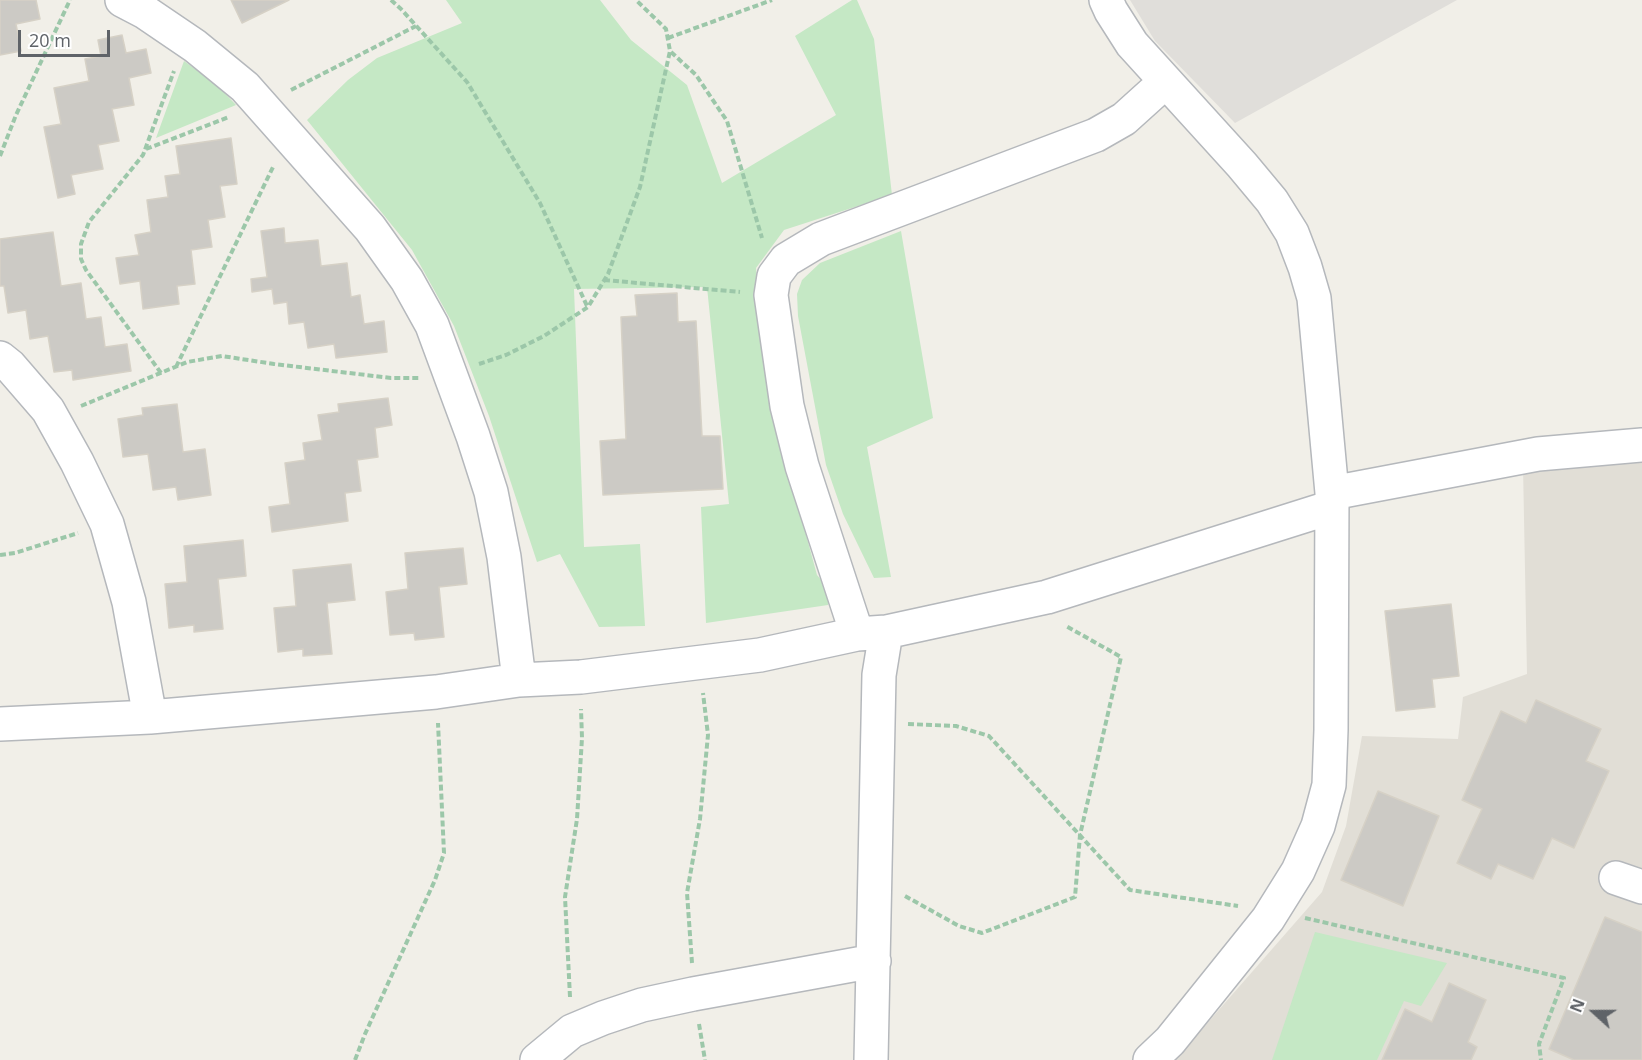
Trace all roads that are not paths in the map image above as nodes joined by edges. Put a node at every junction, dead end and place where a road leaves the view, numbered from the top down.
1 (122, 0) edge
2 (1106, 0) edge
3 (1165, 81) junction
4 (0, 358) edge
5 (1642, 445) edge
6 (1332, 500) junction
7 (871, 633) junction
8 (519, 680) junction
9 (150, 717) junction
10 (0, 724) edge
11 (874, 961) junction
12 (537, 1060) edge
13 (872, 1060) edge
14 (1150, 1060) edge

1 - 8 street
2 - 3 street
3 - 6 street
3 - 7 street
4 - 9 street
5 - 6 street
6 - 7 street
6 - 14 street
7 - 8 street
7 - 11 street
8 - 9 street
9 - 10 street
11 - 12 street
11 - 13 street

